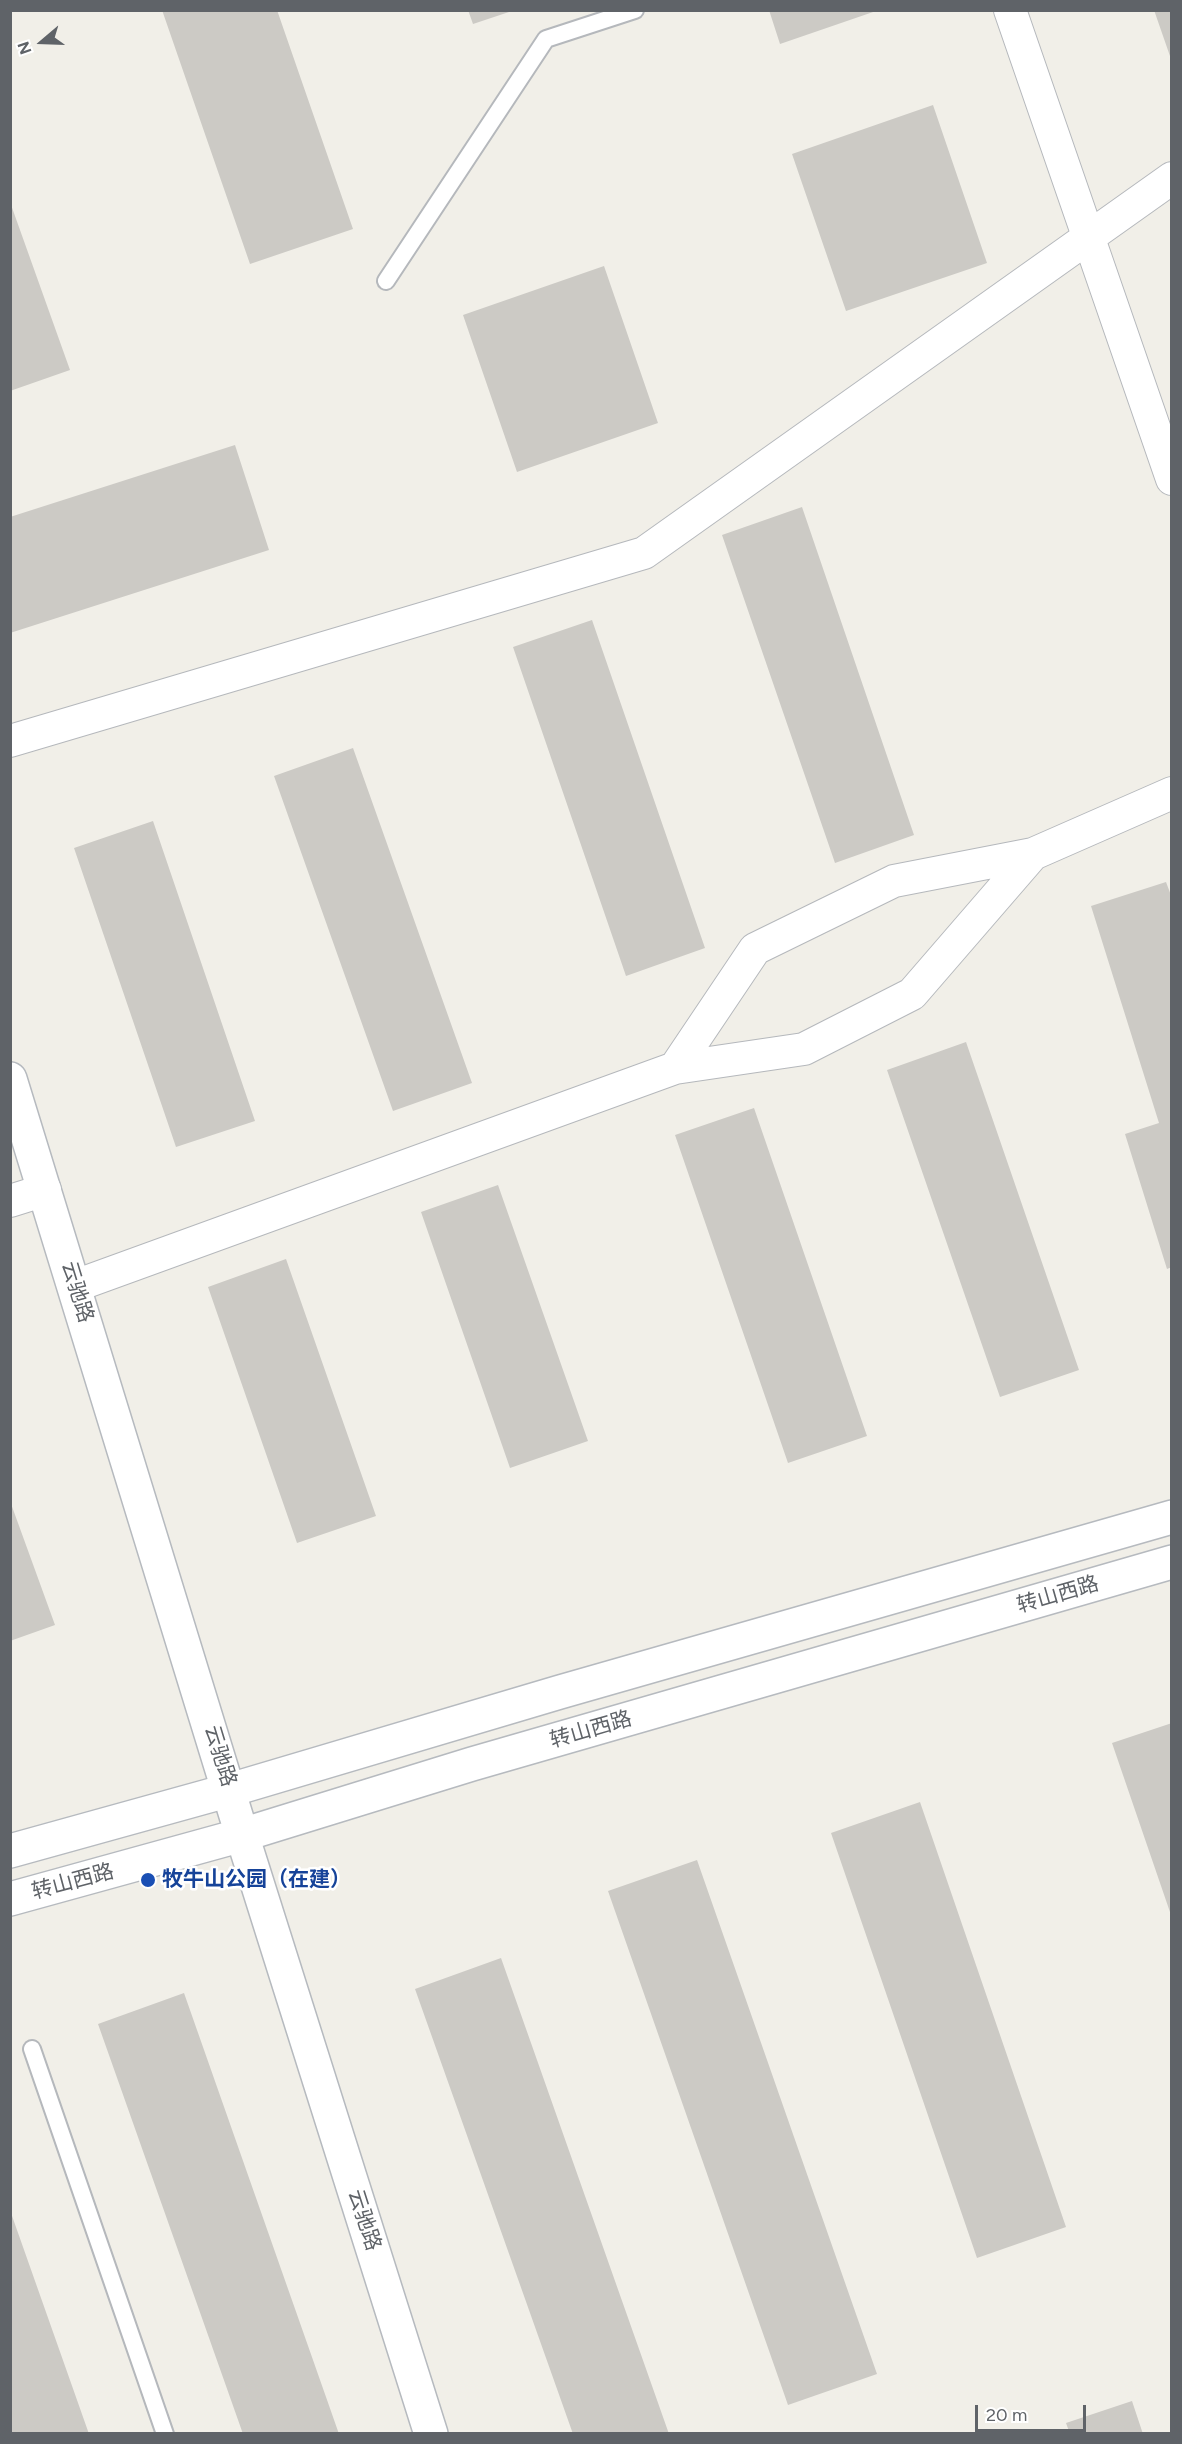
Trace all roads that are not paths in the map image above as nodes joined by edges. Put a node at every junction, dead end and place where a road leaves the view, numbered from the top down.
1 (635, 10) edge
2 (1010, 10) edge
3 (1172, 178) edge
4 (1090, 236) junction
5 (386, 281) dead end
6 (1172, 479) edge
7 (10, 741) edge
8 (1172, 793) edge
9 (1033, 854) junction
10 (675, 1068) junction
11 (10, 1078) edge
12 (45, 1190) junction
13 (10, 1201) edge
14 (75, 1286) junction
15 (1172, 1517) edge
16 (1172, 1562) edge
17 (230, 1790) junction
18 (242, 1835) junction
19 (10, 1851) edge
20 (10, 1899) edge
21 (32, 2049) dead end
22 (165, 2433) edge
23 (431, 2433) edge

1 - 5 lane
2 - 4 street
3 - 4 street
4 - 6 street
4 - 7 street
8 - 9 street
9 - 10 street
9 - 10 street
10 - 14 street
11 - 12 main road, 云驰路
12 - 13 street
12 - 14 main road, 云驰路
14 - 17 main road, 云驰路
15 - 17 main road, 转山西路
16 - 18 main road, 转山西路
17 - 18 main road, 云驰路
17 - 19 main road, 转山西路
18 - 20 main road, 转山西路
18 - 23 main road, 云驰路
21 - 22 lane

